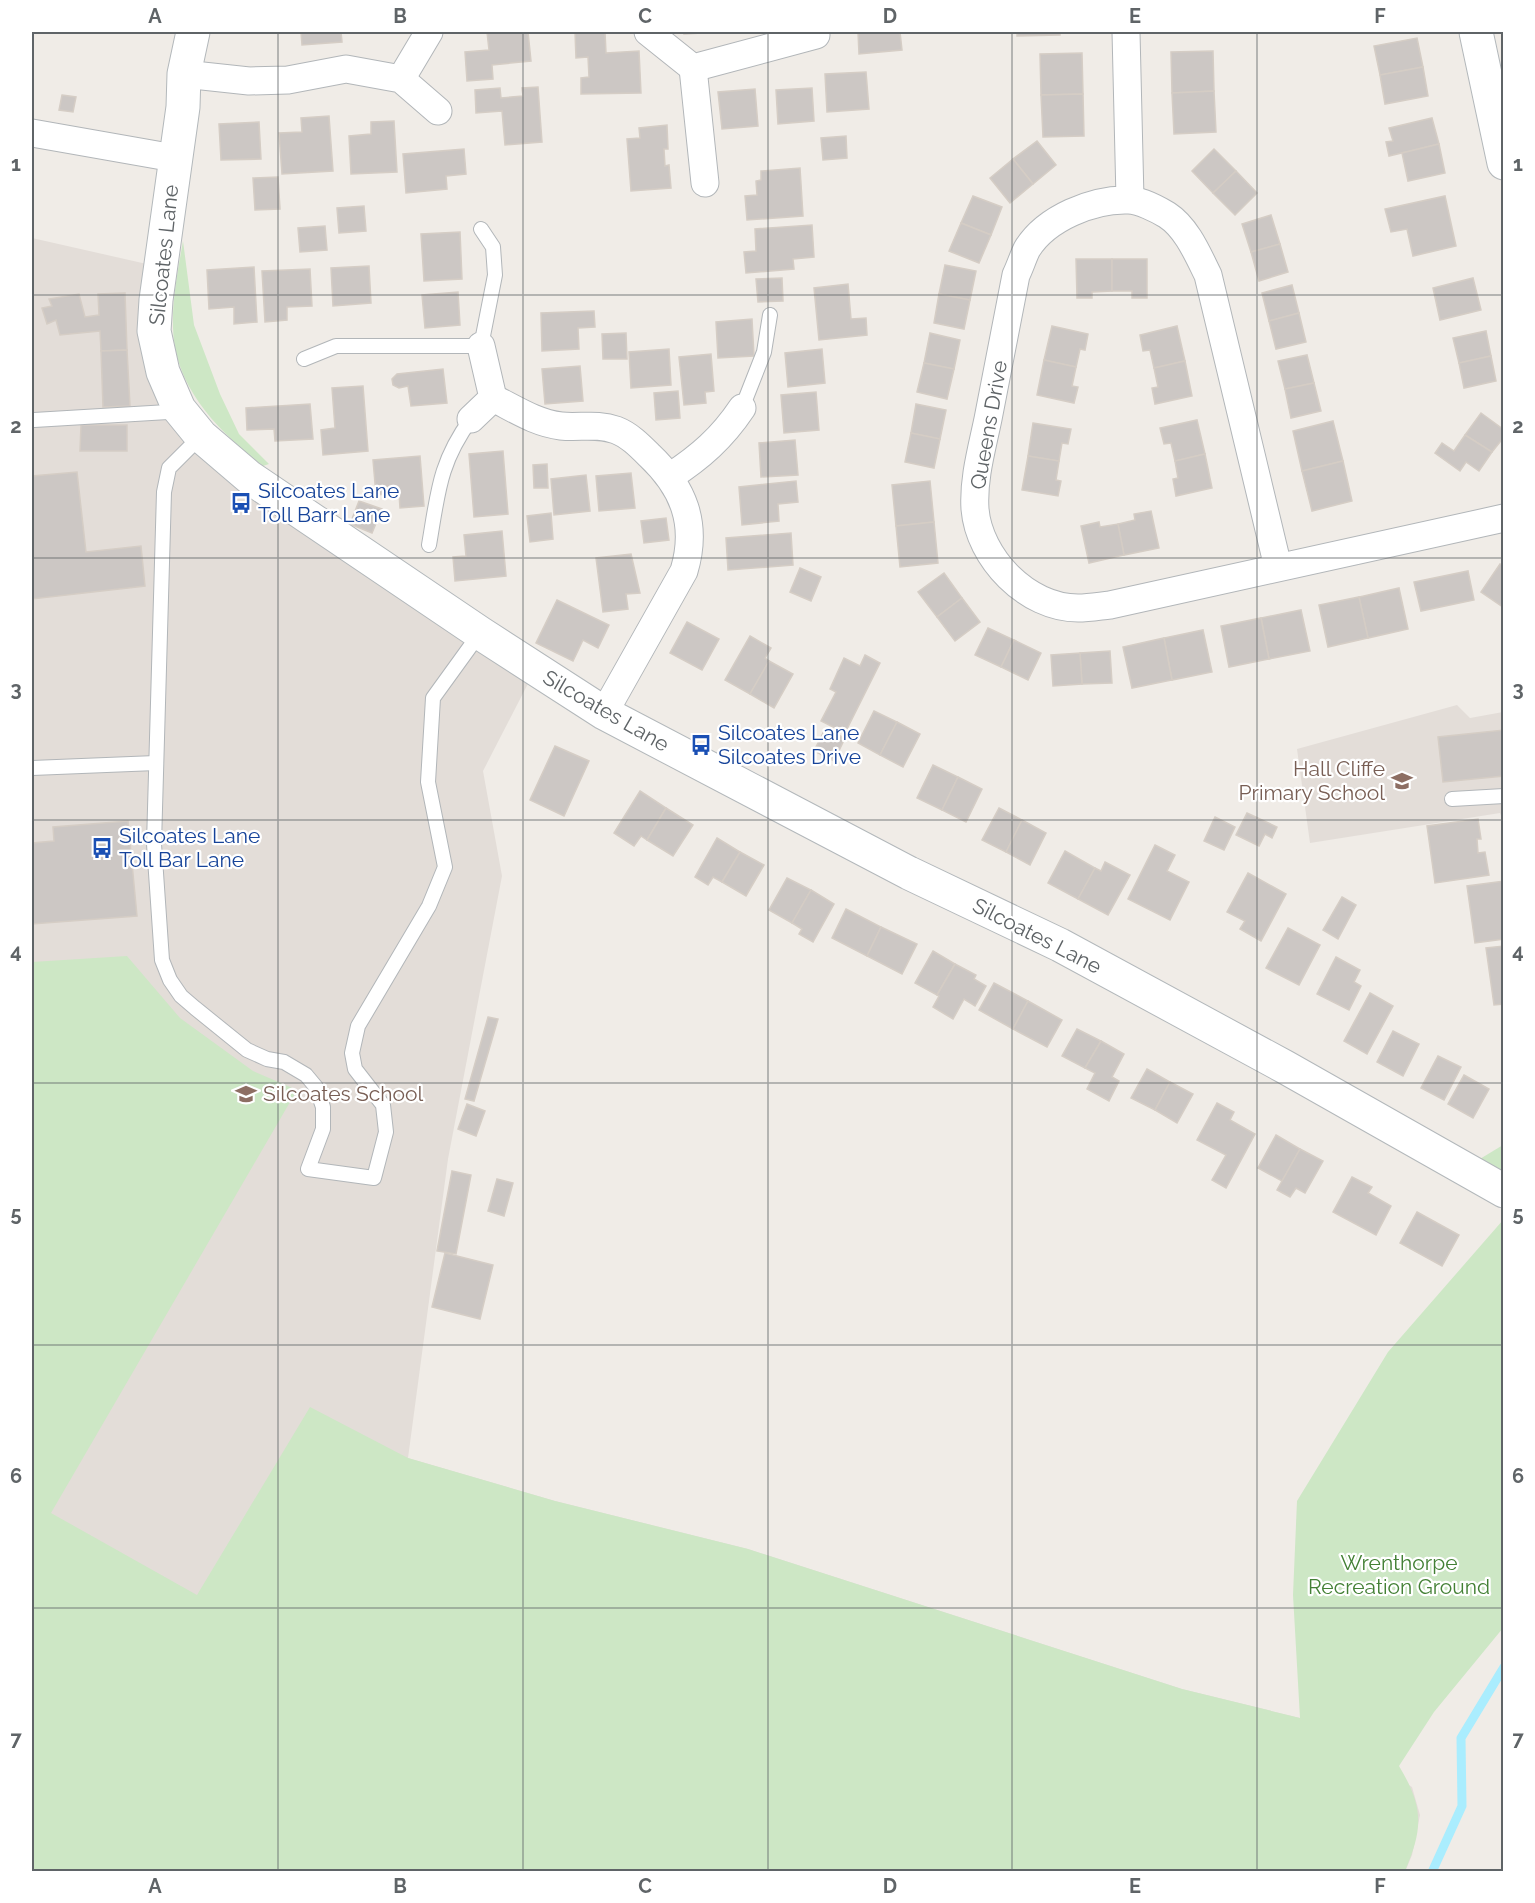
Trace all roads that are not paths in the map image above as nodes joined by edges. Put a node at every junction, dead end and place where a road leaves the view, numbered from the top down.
1 (193, 32) edge
2 (429, 32) edge
3 (648, 32) edge
4 (1126, 32) edge
5 (1476, 32) edge
6 (816, 34) dead end
7 (693, 68) junction
8 (184, 74) junction
9 (401, 79) junction
10 (438, 111) dead end
11 (32, 133) edge
12 (174, 158) junction
13 (1503, 164) edge
14 (705, 183) dead end
15 (1130, 200) junction
16 (481, 229) dead end
17 (770, 315) dead end
18 (481, 346) junction
19 (304, 359) dead end
20 (493, 398) junction
21 (742, 408) joint
22 (179, 409) junction
23 (471, 419) joint
24 (34, 420) dead end
25 (201, 436) junction
26 (671, 476) junction
27 (1503, 518) edge
28 (429, 545) dead end
29 (1278, 567) junction
30 (480, 633) junction
31 (604, 713) junction
32 (156, 763) junction
33 (32, 768) edge
34 (1503, 796) edge
35 (1452, 799) dead end
36 (1503, 1191) edge

1 - 8 street, Silcoates Lane
2 - 9 street
3 - 7 street
4 - 15 street
5 - 13 street
6 - 7 street
7 - 14 street
8 - 9 street
8 - 12 street, Silcoates Lane
9 - 10 street
11 - 12 street
12 - 22 street, Silcoates Lane
15 - 29 street, Queens Drive
15 - 29 street, Queens Drive
16 - 18 lane
17 - 21 lane
18 - 19 lane
18 - 20 street
20 - 23 street
20 - 26 street
21 - 26 street
22 - 24 lane
22 - 25 street, Silcoates Lane
23 - 28 lane
25 - 30 street, Silcoates Lane
25 - 32 lane
26 - 31 street
27 - 29 street, Queens Drive
30 - 31 street, Silcoates Lane
30 - 32 lane
31 - 36 street, Silcoates Lane
32 - 33 lane
34 - 35 lane

